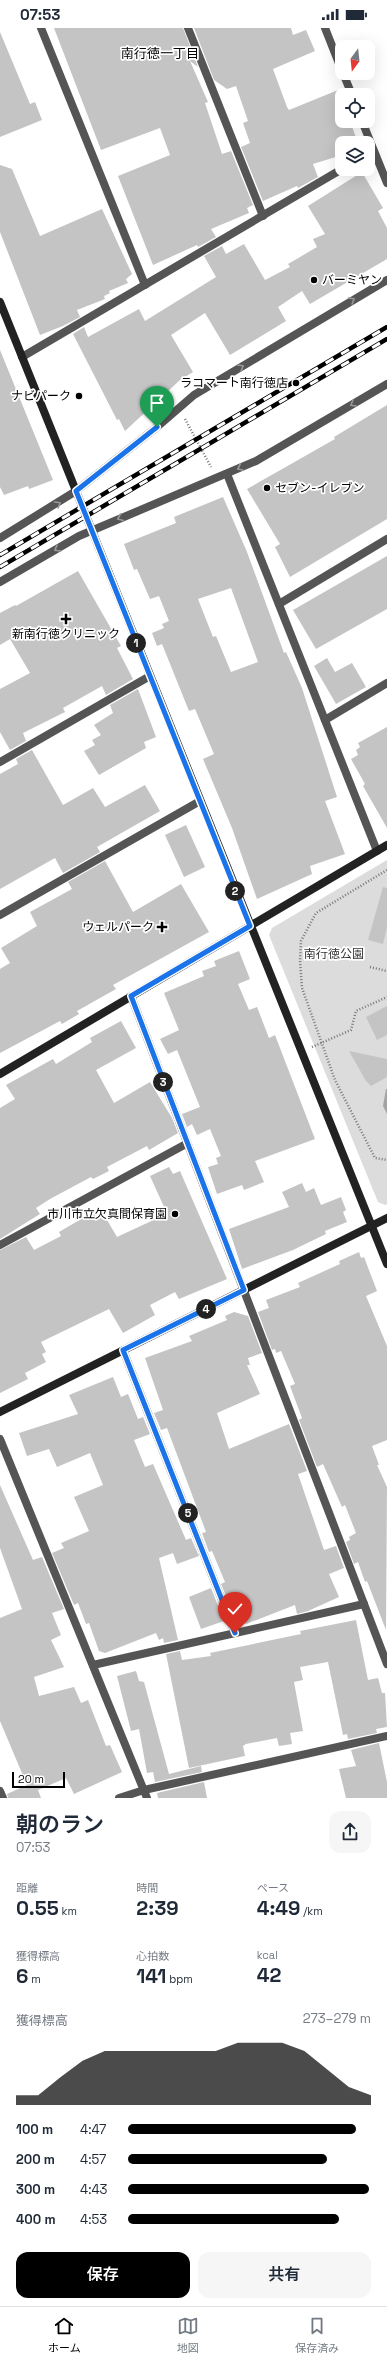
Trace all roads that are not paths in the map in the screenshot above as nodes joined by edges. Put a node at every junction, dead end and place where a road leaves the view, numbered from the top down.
1 (41, 28) edge
2 (188, 28) edge
3 (325, 28) edge
4 (335, 54) edge
5 (375, 160) edge
6 (335, 173) edge
7 (387, 183) edge
8 (263, 216) junction
9 (387, 280) edge
10 (145, 285) junction
11 (0, 302) edge
12 (22, 357) junction
13 (387, 384) edge
14 (227, 474) junction
15 (76, 491) junction
16 (91, 530) junction
17 (0, 538) edge
18 (387, 539) edge
19 (0, 582) edge
20 (279, 604) junction
21 (150, 676) junction
22 (387, 683) edge
23 (325, 720) junction
24 (0, 762) edge
25 (200, 801) junction
26 (387, 845) edge
27 (377, 851) junction
28 (0, 915) edge
29 (250, 926) junction
30 (131, 996) junction
31 (0, 1074) edge
32 (186, 1144) junction
33 (387, 1218) edge
34 (371, 1226) junction
35 (0, 1245) edge
36 (387, 1264) edge
37 (244, 1290) junction
38 (123, 1350) junction
39 (0, 1412) edge
40 (0, 1439) edge
41 (364, 1604) junction
42 (235, 1633) junction
43 (387, 1664) edge
44 (93, 1665) junction
45 (387, 1736) edge
46 (0, 1791) edge
47 (145, 1794) edge
48 (3, 1798) edge
49 (119, 1798) edge

1 - 10 street
2 - 8 street
3 - 4 street
5 - 7 street
6 - 8 street
8 - 10 street
15 -> 9 street
10 - 12 street
11 - 12 street
12 - 15 street
13 -> 14 street
14 -> 16 street
14 - 20 street
15 - 16 street
17 -> 15 street
16 -> 19 street
16 - 21 street
18 - 20 street
20 - 23 street
21 - 24 street
21 - 25 street
22 - 23 street
23 - 27 street
25 - 28 street
25 - 29 street
26 - 27 street
27 - 29 street
29 - 30 street
29 - 34 street
30 - 31 street
30 - 32 street
32 - 35 street
32 - 37 street
33 - 34 street
34 - 36 street
34 - 37 street
37 - 38 street
37 - 41 street
38 - 39 street
38 - 42 street
40 - 44 street
41 - 42 street
41 - 43 street
42 - 44 street
44 - 47 street
45 - 47 street
46 - 48 street
47 - 49 street

